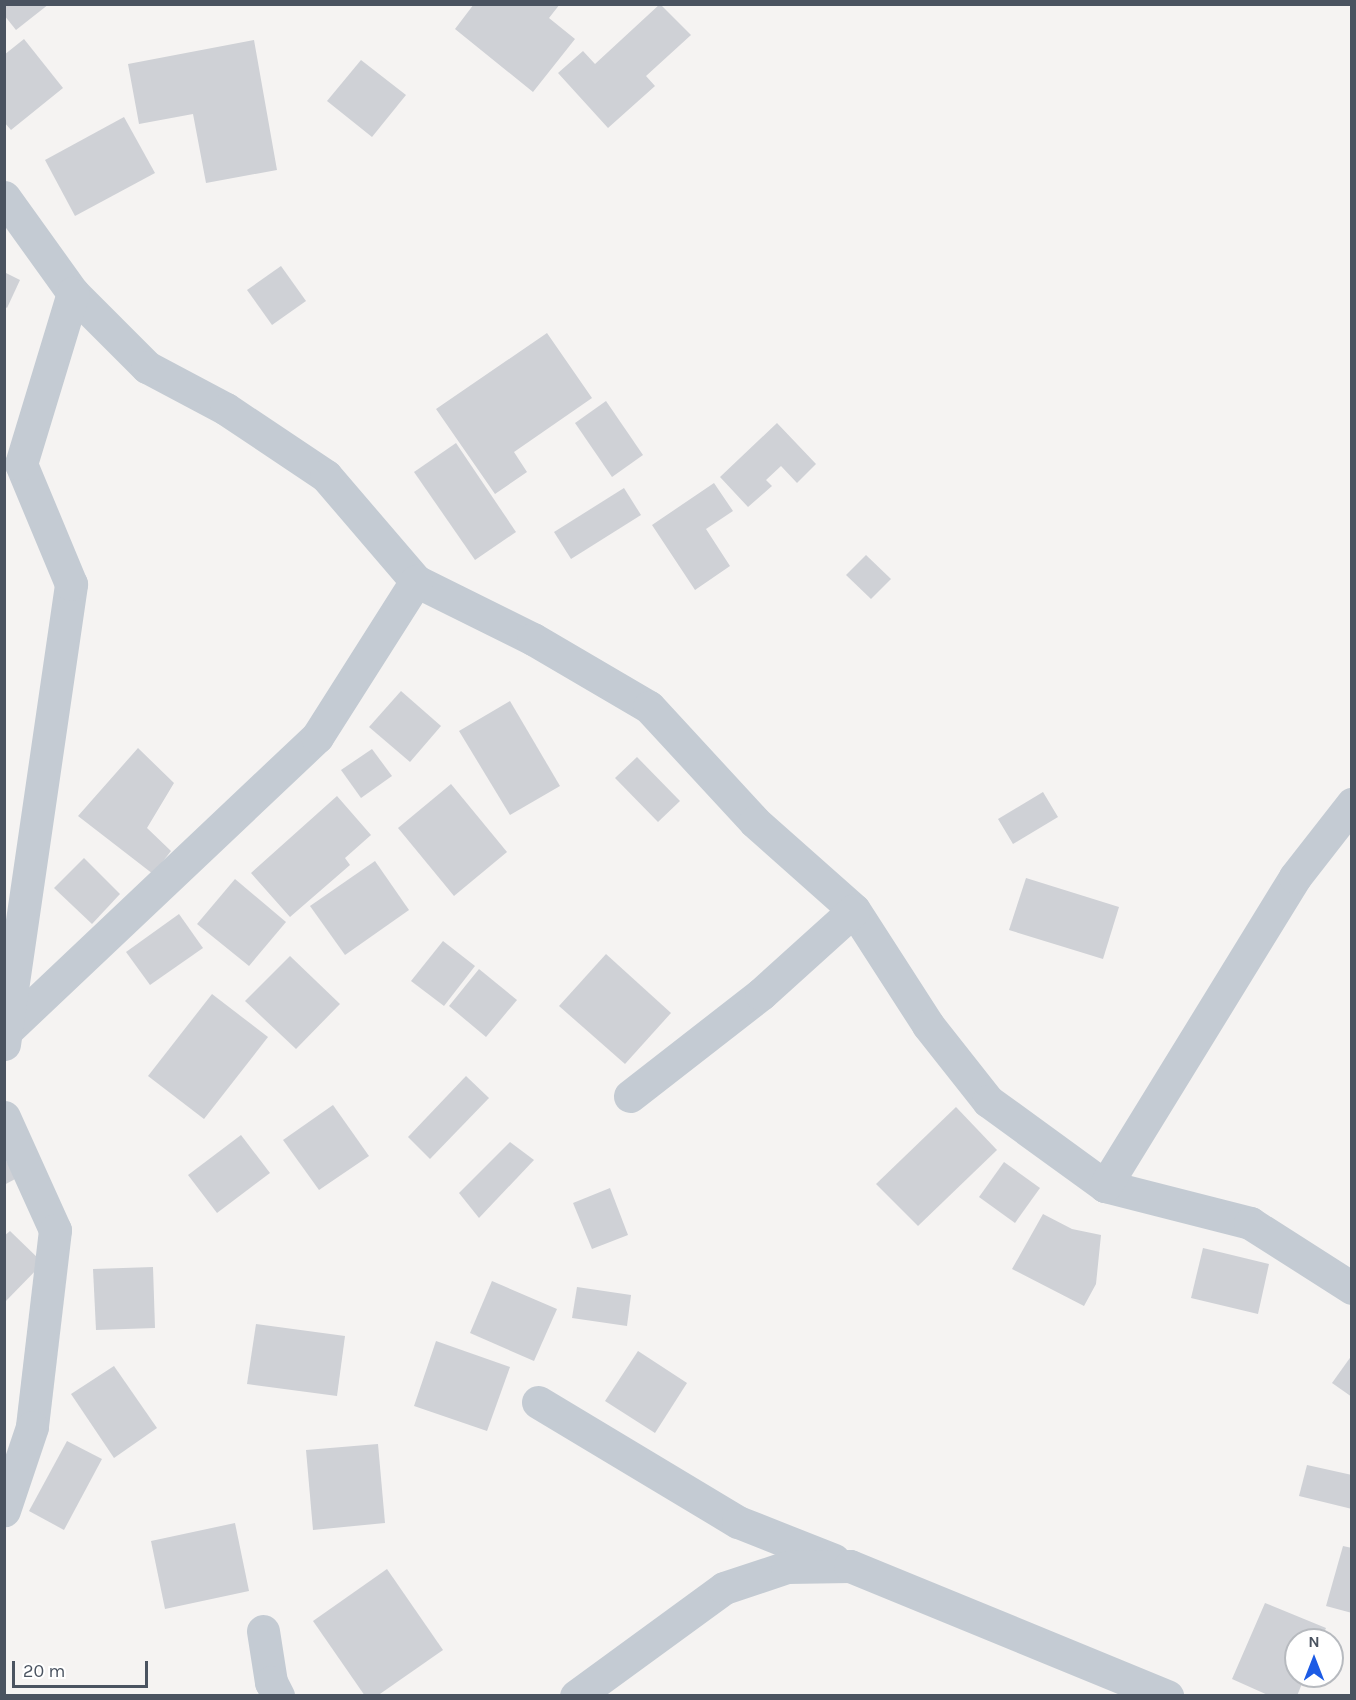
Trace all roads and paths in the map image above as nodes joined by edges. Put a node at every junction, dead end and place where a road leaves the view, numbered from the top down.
1 (4, 197) edge
2 (74, 293) junction
3 (416, 580) junction
4 (1352, 804) edge
5 (854, 910) junction
6 (12, 952) edge
7 (6, 1037) edge
8 (630, 1096) dead end
9 (4, 1118) edge
10 (1106, 1186) junction
11 (1352, 1288) edge
12 (538, 1402) dead end
13 (4, 1510) edge
14 (850, 1566) junction
15 (263, 1631) dead end
16 (278, 1695) edge
17 (576, 1695) edge
18 (1167, 1695) edge

1 - 2 street
2 - 3 street
2 - 6 street
3 - 5 street
3 - 7 street
4 - 10 street
5 - 8 street
5 - 10 street
6 - 7 street
9 - 13 street
10 - 11 street
12 - 14 street
14 - 17 street
14 - 18 street
15 - 16 street

